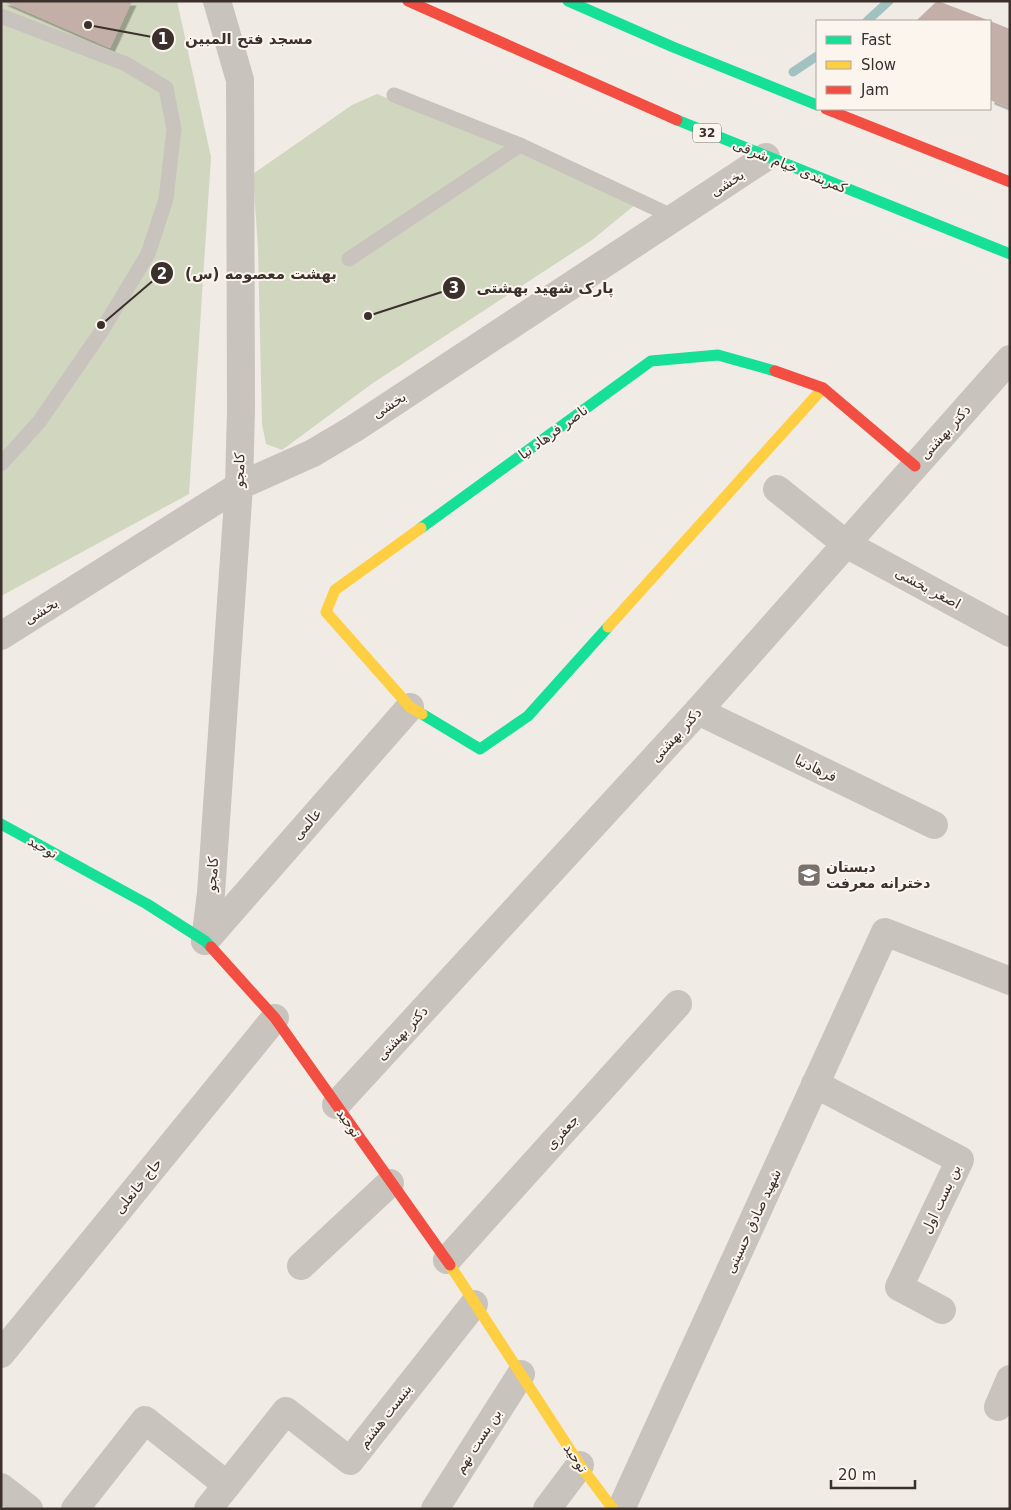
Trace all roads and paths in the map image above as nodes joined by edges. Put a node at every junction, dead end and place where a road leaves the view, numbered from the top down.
1 (217, 1) edge
2 (408, 1) edge
3 (568, 1) edge
4 (1, 16) edge
5 (394, 95) dead end
6 (816, 105) edge
7 (829, 110) edge
8 (520, 145) junction
9 (766, 157) junction
10 (1010, 182) edge
11 (674, 217) junction
12 (1010, 254) edge
13 (349, 259) dead end
14 (1010, 359) edge
15 (823, 388) junction
16 (1, 464) edge
17 (915, 466) junction
18 (239, 486) junction
19 (777, 489) dead end
20 (846, 544) junction
21 (1010, 633) edge
22 (1, 636) edge
23 (410, 708) junction
24 (698, 711) junction
25 (934, 825) dead end
26 (3, 830) edge
27 (205, 941) junction
28 (1010, 981) edge
29 (678, 1004) dead end
30 (274, 1018) junction
31 (816, 1084) junction
32 (336, 1105) junction
33 (390, 1183) junction
34 (447, 1260) junction
35 (301, 1266) dead end
36 (474, 1304) junction
37 (942, 1310) dead end
38 (1, 1354) edge
39 (521, 1374) junction
40 (1010, 1379) edge
41 (998, 1407) dead end
42 (580, 1465) junction
43 (227, 1485) junction
44 (1, 1487) edge
45 (28, 1509) edge
46 (75, 1509) edge
47 (208, 1509) edge
48 (435, 1509) edge
49 (547, 1509) edge
50 (613, 1509) edge
51 (621, 1509) edge

1 - 18 street, کامجو
2 - 9 main road, کمربندی خیام شرقی / 32
3 - 6 main road
4 - 16 lane
5 - 8 lane
7 - 10 main road
8 - 11 lane
8 - 13 lane
9 - 11 street, بخشی
9 - 12 main road, کمربندی خیام شرقی / 32
11 - 18 street, بخشی
14 - 17 street, دکتر بهشتی
15 - 17 main road, ناصر فرهاد نیا
15 - 23 main road
15 - 23 main road, ناصر فرهاد نیا
17 - 20 street, دکتر بهشتی
18 - 22 street, بخشی
18 - 27 street, کامجو
19 - 20 street, اصغر بخشی
20 - 21 street, اصغر بخشی
20 - 24 street, دکتر بهشتی
23 - 27 street, عالمی
24 - 25 street, فرهادنیا
24 - 32 street, دکتر بهشتی
26 - 27 main road, توحید
27 - 30 main road, توحید
28 - 31 street, شهید صادق حسینی
29 - 34 street, جعفری
30 - 32 main road, توحید
30 - 38 street, حاج خانعلی
31 - 37 street, بن بست اول
31 - 51 street, شهید صادق حسینی
32 - 33 main road, توحید
33 - 34 main road, توحید
33 - 35 street
34 - 36 main road, توحید
36 - 39 main road, توحید
36 - 43 street, بنبست هشتم
39 - 42 main road, توحید
39 - 48 street, بن بست نهم
40 - 41 street
42 - 49 street
42 - 50 main road, توحید
43 - 46 street
43 - 47 street, بنبست هشتم
44 - 45 street

